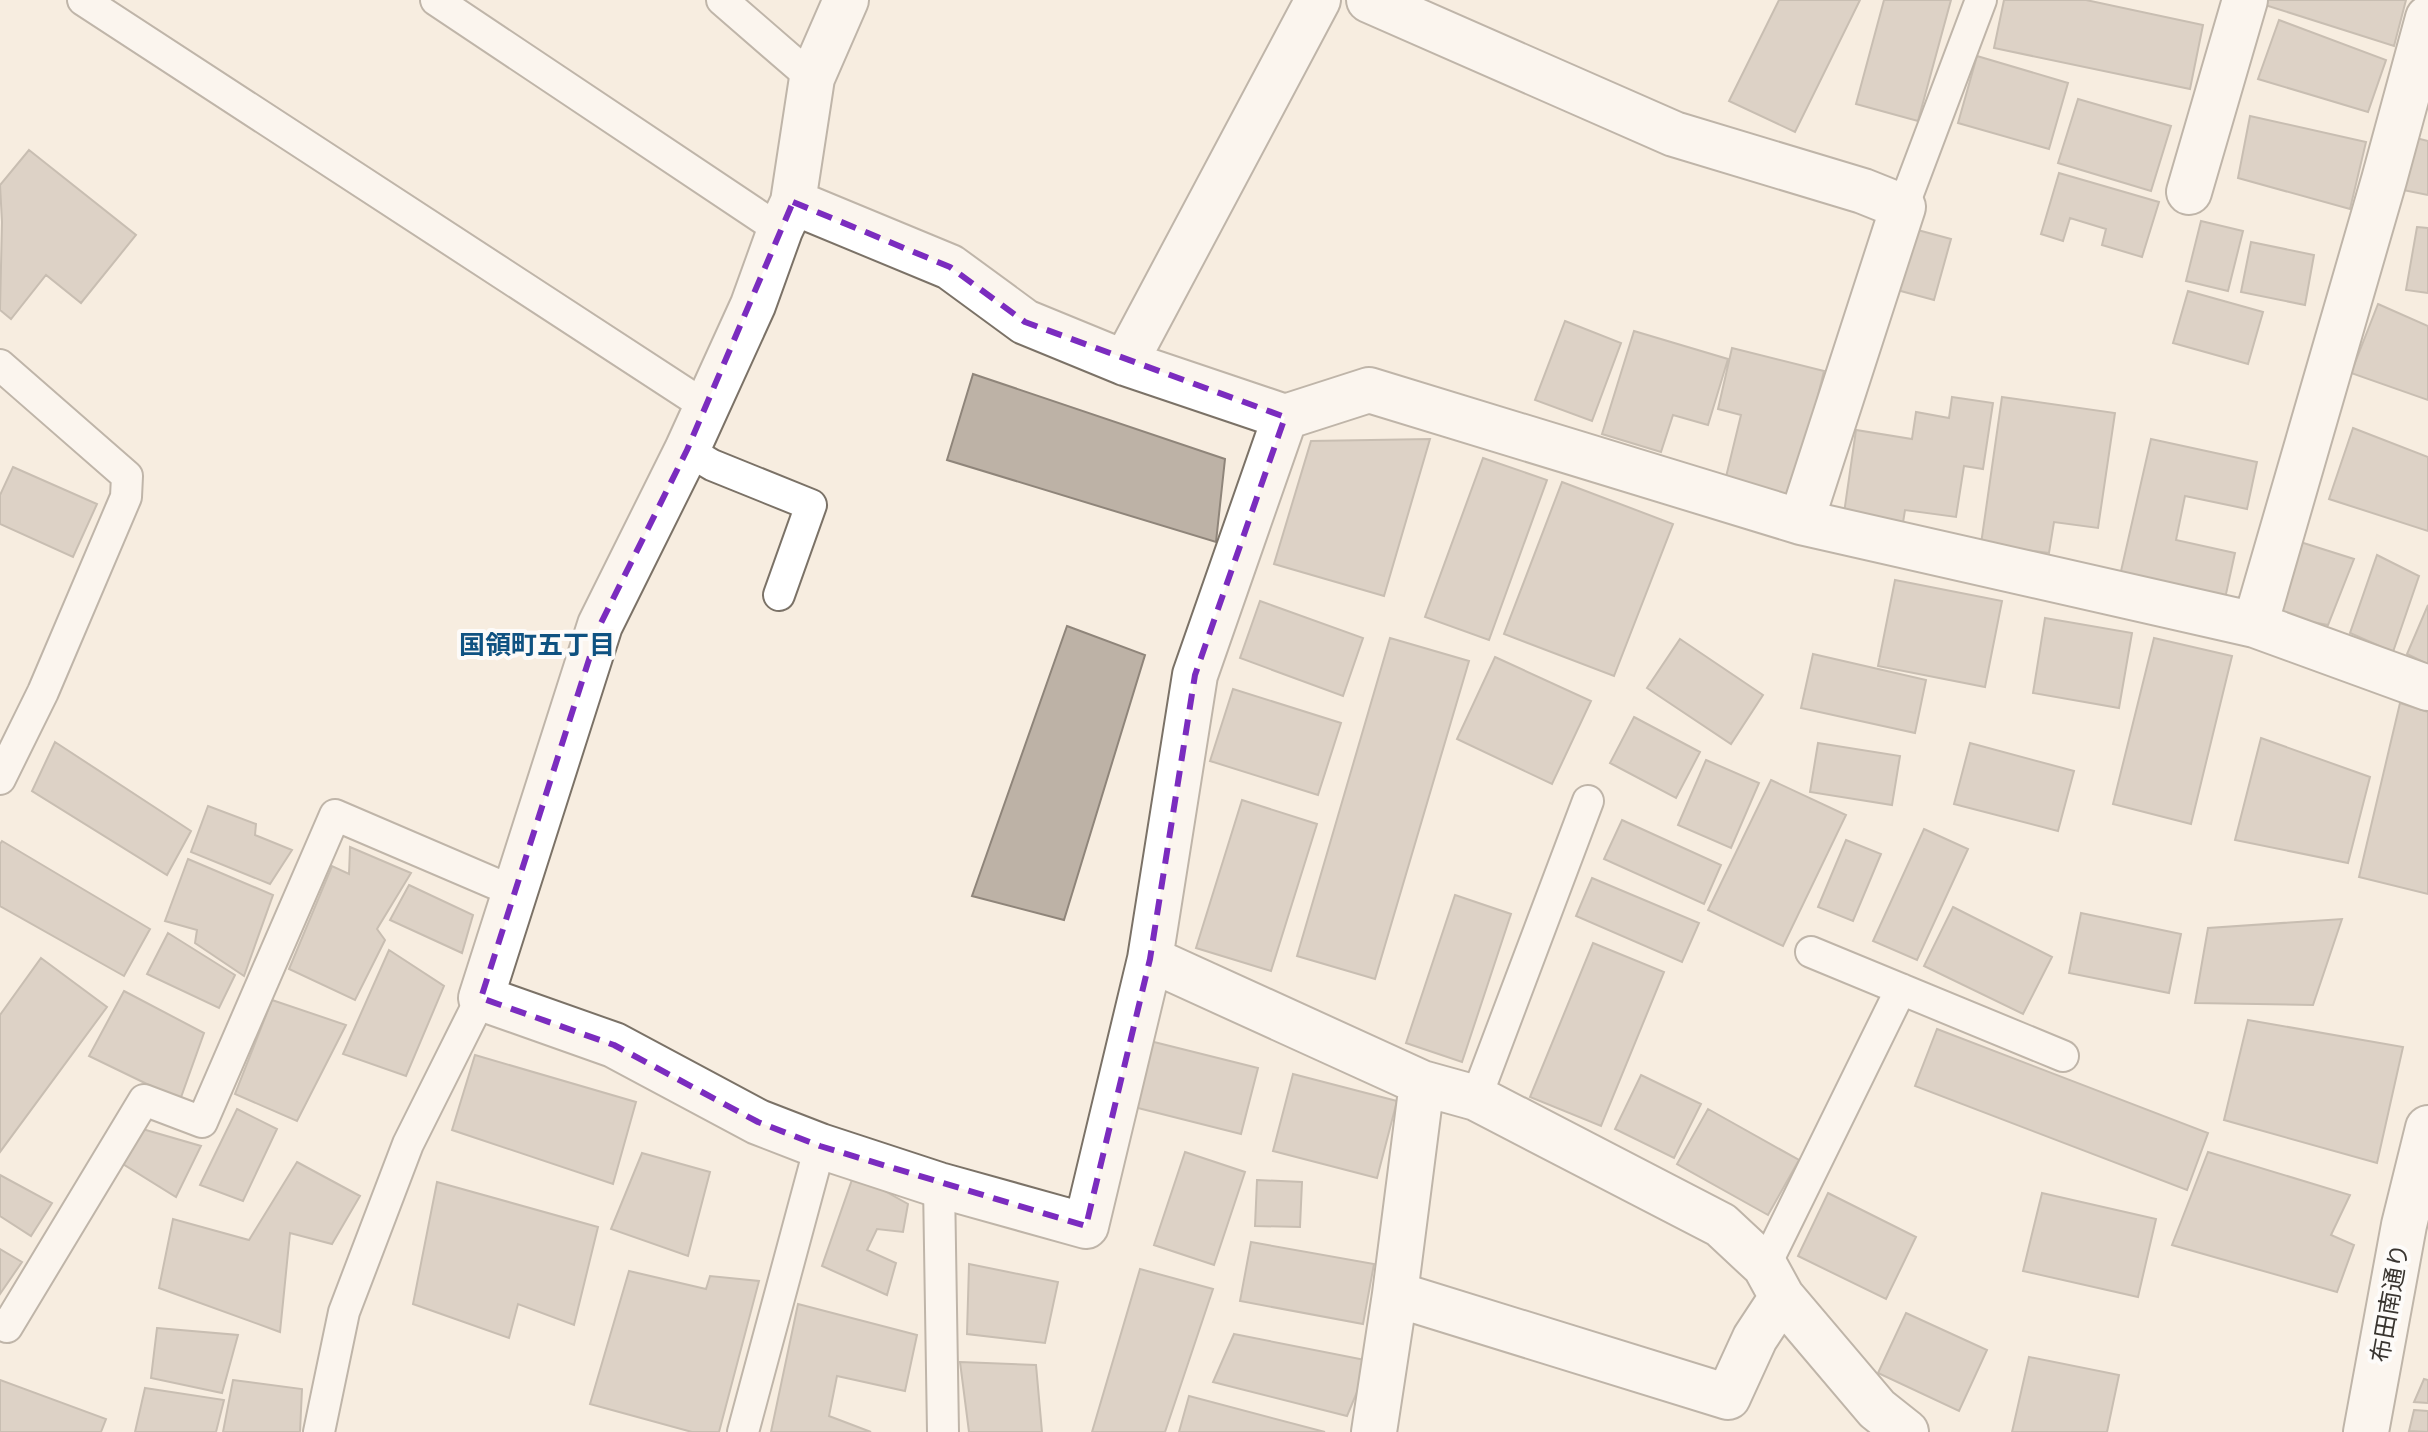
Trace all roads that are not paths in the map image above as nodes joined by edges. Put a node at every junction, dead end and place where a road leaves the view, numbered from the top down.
1 (83, 0) edge
2 (436, 0) edge
3 (722, 0) edge
4 (846, 0) edge
5 (1318, 0) edge
6 (1369, 0) edge
7 (1981, 0) edge
8 (2245, 0) edge
9 (2428, 18) edge
10 (812, 78) junction
11 (2189, 192) dead end
12 (1903, 207) junction
13 (786, 216) junction
14 (1125, 363) junction
15 (0, 365) edge
16 (707, 407) junction
17 (1285, 417) junction
18 (687, 450) junction
19 (1801, 522) junction
20 (779, 595) dead end
21 (2255, 625) junction
22 (2428, 688) edge
23 (0, 779) edge
24 (1588, 801) dead end
25 (517, 893) junction
26 (1811, 952) dead end
27 (1150, 959) junction
28 (1901, 989) junction
29 (481, 998) junction
30 (2063, 1056) dead end
31 (1422, 1083) junction
32 (1476, 1098) junction
33 (2428, 1128) edge
34 (820, 1146) junction
35 (939, 1185) junction
36 (1774, 1282) junction
37 (1395, 1294) junction
38 (0, 1324) edge
39 (319, 1432) edge
40 (743, 1432) edge
41 (943, 1432) edge
42 (1374, 1432) edge
43 (1906, 1432) edge
44 (2366, 1432) edge

1 - 16 lane
2 - 13 lane
3 - 10 lane
4 - 10 street
5 - 14 street
6 - 12 street
7 - 12 lane
8 - 11 street
9 - 21 street
10 - 13 street
12 - 19 street
13 - 14 street
13 - 16 street
14 - 17 street
15 - 23 lane
16 - 18 street
17 - 19 street
17 - 27 street
18 - 20 lane
18 - 25 street
19 - 21 street
21 - 22 street
24 - 32 lane
25 - 29 street
25 - 38 lane
26 - 28 lane
27 - 31 street
27 - 35 street
28 - 30 lane
28 - 36 lane
29 - 34 street
29 - 39 lane
31 - 32 street
31 - 37 street
32 - 36 street
33 - 44 street, 布田南通り
34 - 35 street
34 - 40 lane
35 - 41 lane
36 - 37 street
36 - 43 street
37 - 42 street

